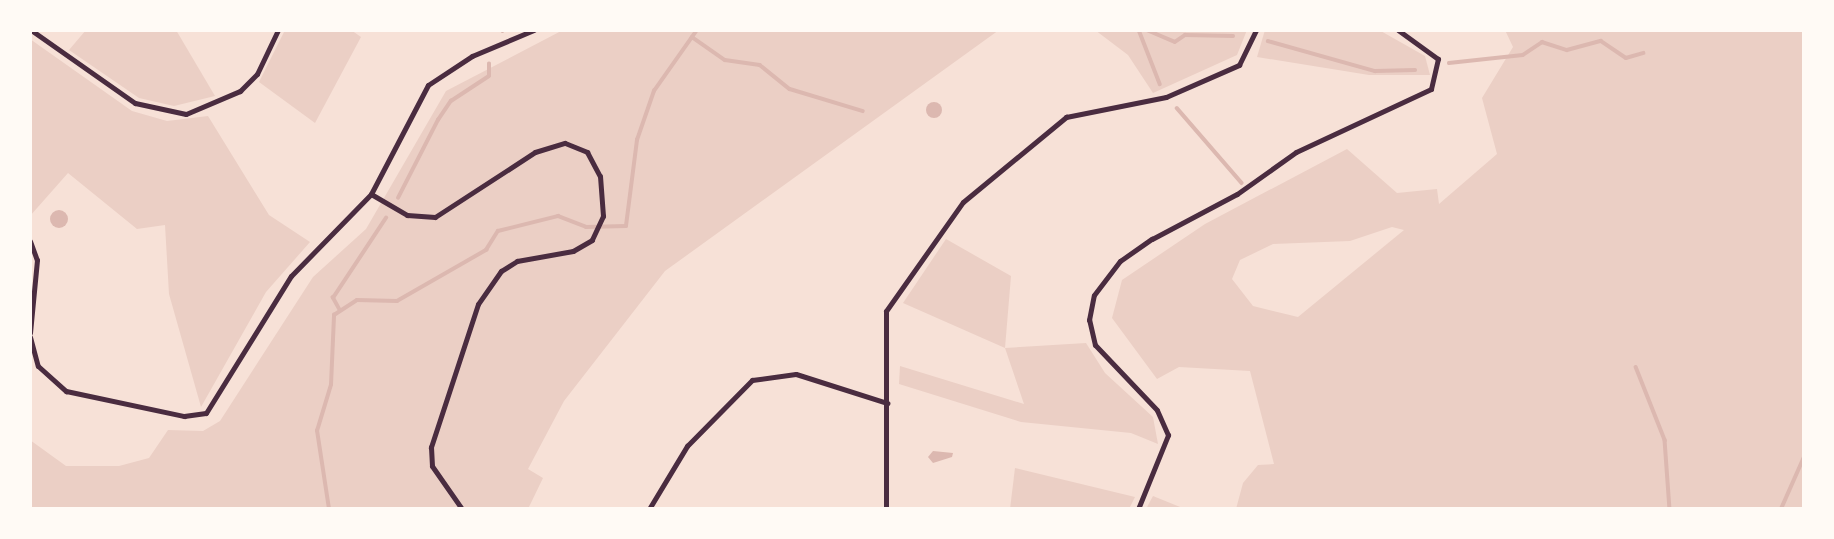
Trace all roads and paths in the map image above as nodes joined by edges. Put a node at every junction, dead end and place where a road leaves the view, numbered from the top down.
1 (31, 30) edge
2 (278, 30) edge
3 (534, 30) edge
4 (1256, 30) edge
5 (1398, 30) edge
6 (371, 194) junction
7 (30, 241) edge
8 (30, 335) edge
9 (887, 403) junction
10 (462, 509) edge
11 (649, 509) edge
12 (886, 509) edge
13 (1138, 509) edge

1 - 2 street
3 - 6 street
4 - 9 street
5 - 13 street
6 - 8 street
6 - 10 street
7 - 8 street
9 - 11 street
9 - 12 street

